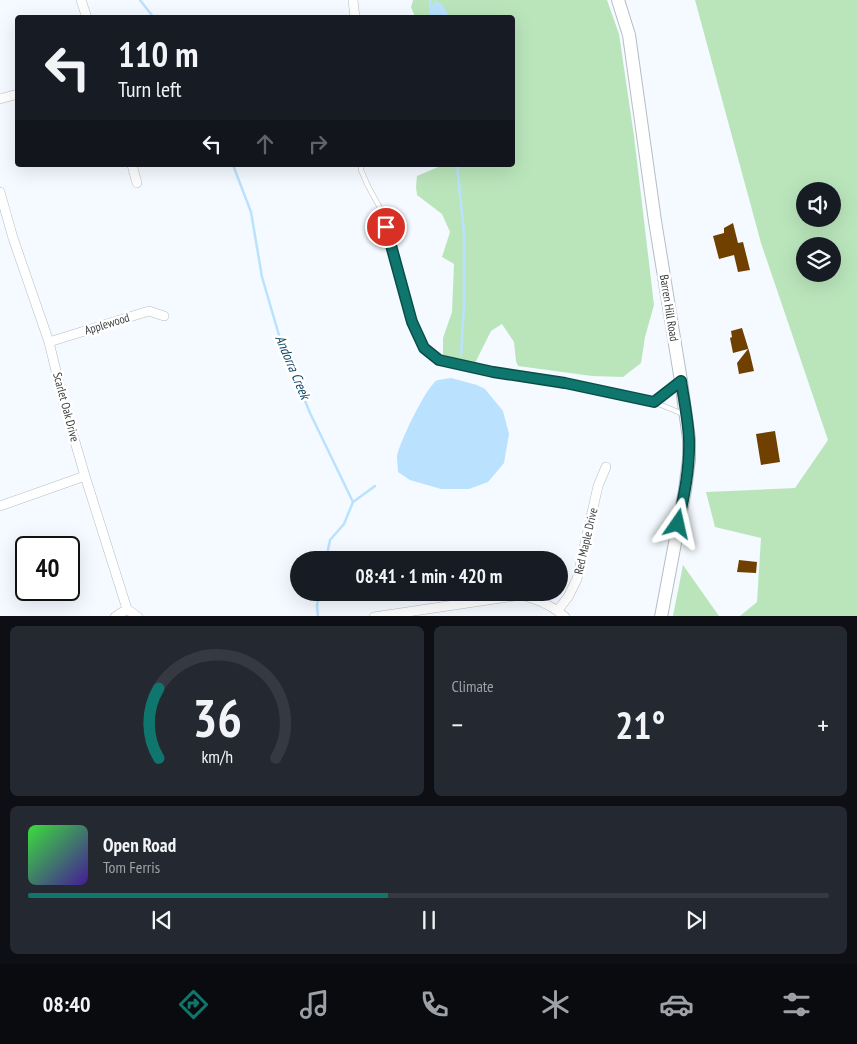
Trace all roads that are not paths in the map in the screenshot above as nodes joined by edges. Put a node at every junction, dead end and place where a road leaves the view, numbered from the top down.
1 (81, 0) edge
2 (353, 0) edge
3 (618, 0) edge
4 (86, 15) edge
5 (355, 15) edge
6 (15, 95) edge
7 (0, 99) edge
8 (133, 167) edge
9 (362, 167) edge
10 (137, 183) dead end
11 (0, 192) edge
12 (164, 316) dead end
13 (49, 342) junction
14 (681, 381) junction
15 (654, 402) junction
16 (686, 416) junction
17 (606, 467) dead end
18 (85, 476) junction
19 (0, 506) edge
20 (455, 606) junction
21 (127, 610) junction
22 (561, 613) edge
23 (115, 616) edge
24 (138, 616) edge
25 (374, 616) edge
26 (456, 616) edge
27 (661, 616) edge

1 - 4 street
2 - 5 street
3 - 14 street, Barren Hill Road
6 - 7 street
8 - 10 street
9 - 15 lane
11 - 13 street, Scarlet Oak Drive
12 - 13 street, Applewood
13 - 18 street, Scarlet Oak Drive
14 - 15 lane
14 - 16 street, Barren Hill Road
15 - 16 lane
16 - 27 street, Barren Hill Road
17 - 22 street, Red Maple Drive
18 - 19 street
18 - 21 street, Scarlet Oak Drive
20 - 22 street
20 - 25 street
20 - 26 street
21 - 23 street
21 - 24 street

